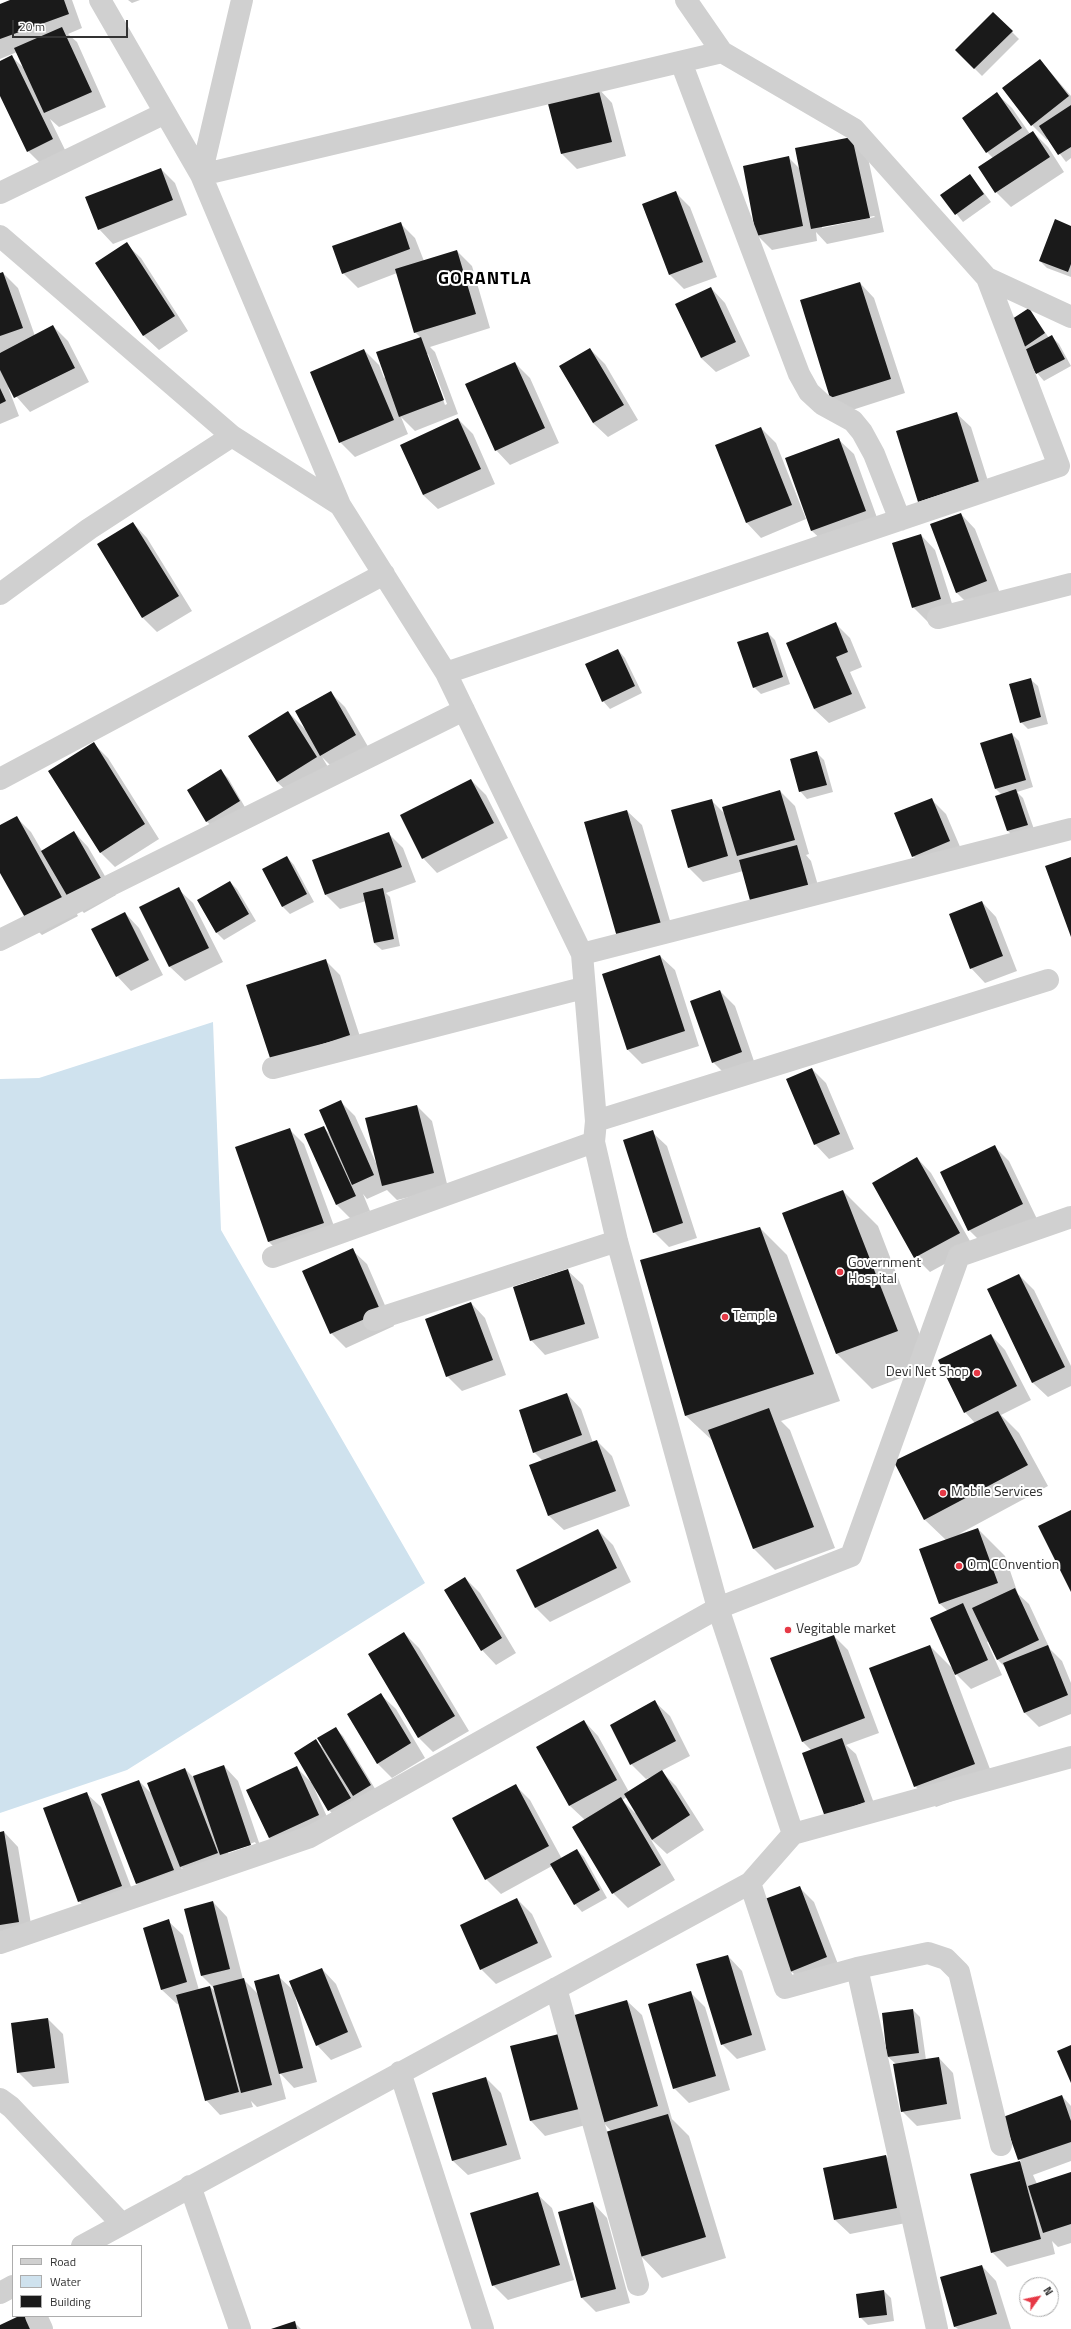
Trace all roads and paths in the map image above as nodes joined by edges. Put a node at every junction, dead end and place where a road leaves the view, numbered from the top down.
1 (100, 0) edge
2 (242, 0) edge
3 (686, 0) edge
4 (722, 52) junction
5 (681, 62) junction
6 (166, 113) junction
7 (201, 175) junction
8 (0, 193) edge
9 (0, 236) edge
10 (987, 278) junction
11 (1071, 318) edge
12 (232, 436) junction
13 (340, 505) junction
14 (900, 520) junction
15 (384, 574) junction
16 (1071, 584) edge
17 (0, 594) edge
18 (938, 618) dead end
19 (446, 673) junction
20 (464, 710) junction
21 (0, 779) edge
22 (1071, 829) edge
23 (0, 940) edge
24 (582, 954) junction
25 (1048, 980) dead end
26 (584, 988) junction
27 (273, 1068) dead end
28 (595, 1131) junction
29 (1071, 1217) edge
30 (617, 1241) junction
31 (273, 1257) dead end
32 (374, 1320) dead end
33 (718, 1608) junction
34 (1071, 1757) edge
35 (793, 1834) junction
36 (750, 1883) junction
37 (0, 1943) edge
38 (857, 1968) junction
39 (556, 1988) junction
40 (400, 2072) junction
41 (0, 2099) edge
42 (1000, 2145) dead end
43 (190, 2186) junction
44 (121, 2223) junction
45 (84, 2245) edge
46 (638, 2285) dead end
47 (12, 2287) edge
48 (0, 2293) edge
49 (36, 2317) edge
50 (42, 2329) edge
51 (240, 2329) edge
52 (483, 2329) edge
53 (937, 2329) edge

1 - 6 street
2 - 7 street
3 - 4 street
4 - 5 street
4 - 10 street
5 - 7 street
5 - 14 street
6 - 7 street
6 - 8 street
7 - 13 street
9 - 12 street
10 - 11 street
10 - 14 street
12 - 13 street
12 - 17 street
13 - 15 street
14 - 19 street
15 - 19 street
15 - 21 street
16 - 18 street
19 - 20 street
20 - 23 street
20 - 24 street
22 - 24 street
24 - 26 street
25 - 28 street
26 - 27 street
26 - 28 street
28 - 30 street
28 - 31 street
29 - 33 street
30 - 32 street
30 - 33 street
33 - 35 street
33 - 37 street
34 - 35 street
35 - 36 street
36 - 38 street
36 - 39 street
38 - 42 street
38 - 53 street
39 - 40 street
39 - 46 street
40 - 43 street
40 - 52 street
41 - 44 street
43 - 44 street
43 - 51 street
44 - 45 street
47 - 48 street
49 - 50 street

